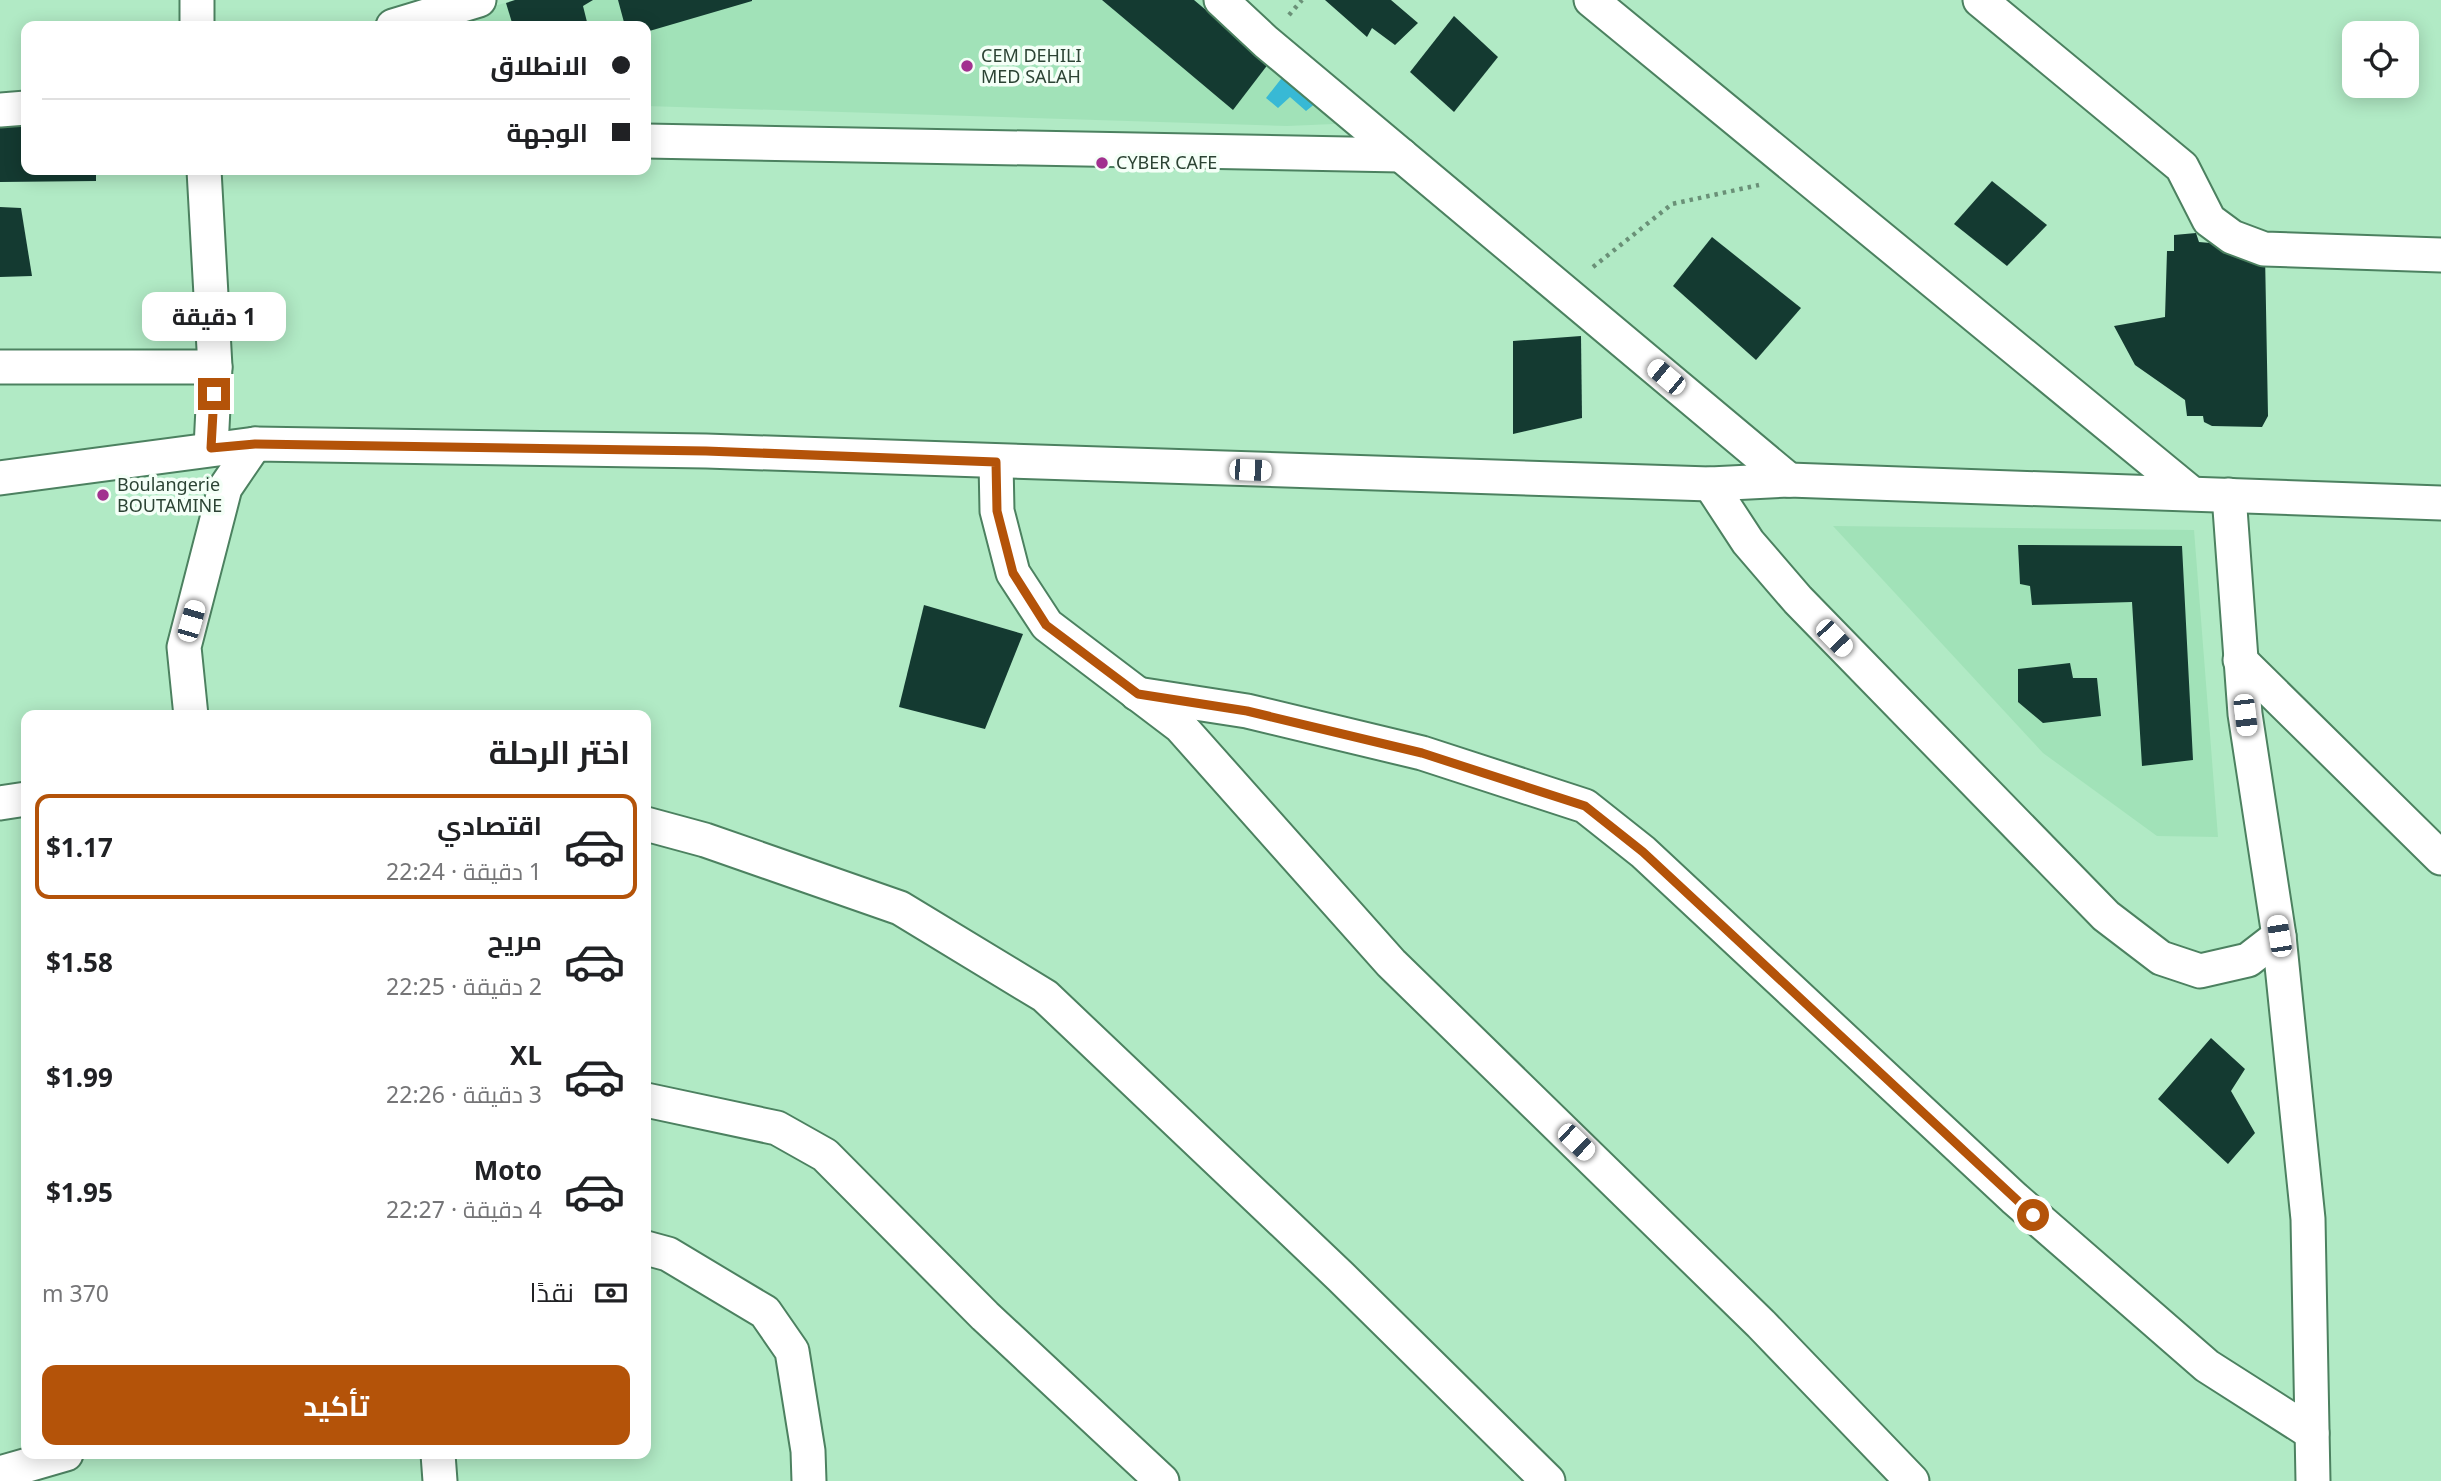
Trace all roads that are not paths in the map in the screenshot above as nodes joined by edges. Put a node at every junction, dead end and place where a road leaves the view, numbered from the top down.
1 (197, 0) edge
2 (479, 0) edge
3 (1221, 0) edge
4 (1591, 0) edge
5 (1980, 0) edge
6 (197, 21) edge
7 (410, 21) edge
8 (21, 108) edge
9 (0, 110) edge
10 (651, 141) edge
11 (1401, 155) junction
12 (204, 175) edge
13 (2441, 255) edge
14 (0, 367) edge
15 (215, 367) junction
16 (255, 444) junction
17 (211, 448) junction
18 (996, 462) junction
19 (0, 478) edge
20 (1789, 480) junction
21 (1710, 484) junction
22 (2190, 492) junction
23 (2229, 495) junction
24 (2441, 503) edge
25 (2240, 660) junction
26 (1138, 694) junction
27 (196, 710) edge
28 (21, 800) edge
29 (0, 803) edge
30 (651, 825) edge
31 (2441, 858) edge
32 (2279, 936) junction
33 (651, 1101) edge
34 (651, 1249) edge
35 (2312, 1433) junction
36 (49, 1459) edge
37 (438, 1459) edge
38 (0, 1473) edge
39 (440, 1481) edge
40 (809, 1481) edge
41 (1163, 1481) edge
42 (1548, 1481) edge
43 (1912, 1481) edge
44 (2313, 1481) edge

1 - 6 street
2 - 7 street
3 - 11 street
4 - 22 street
5 - 13 street
8 - 9 street
10 - 11 street
11 - 20 street
12 - 15 street
14 - 15 street
15 - 17 street
16 - 17 street
16 - 18 street
16 - 27 street
17 - 19 street
18 - 21 street
18 - 26 street
20 - 21 street
20 - 22 street
21 - 32 street
22 - 23 street
23 - 24 street
23 - 25 street
25 - 31 street
25 - 32 street
26 - 35 street
26 - 43 street
28 - 29 street
30 - 42 street
32 - 35 street
33 - 41 street
34 - 40 street
35 - 44 street
36 - 38 street
37 - 39 street

